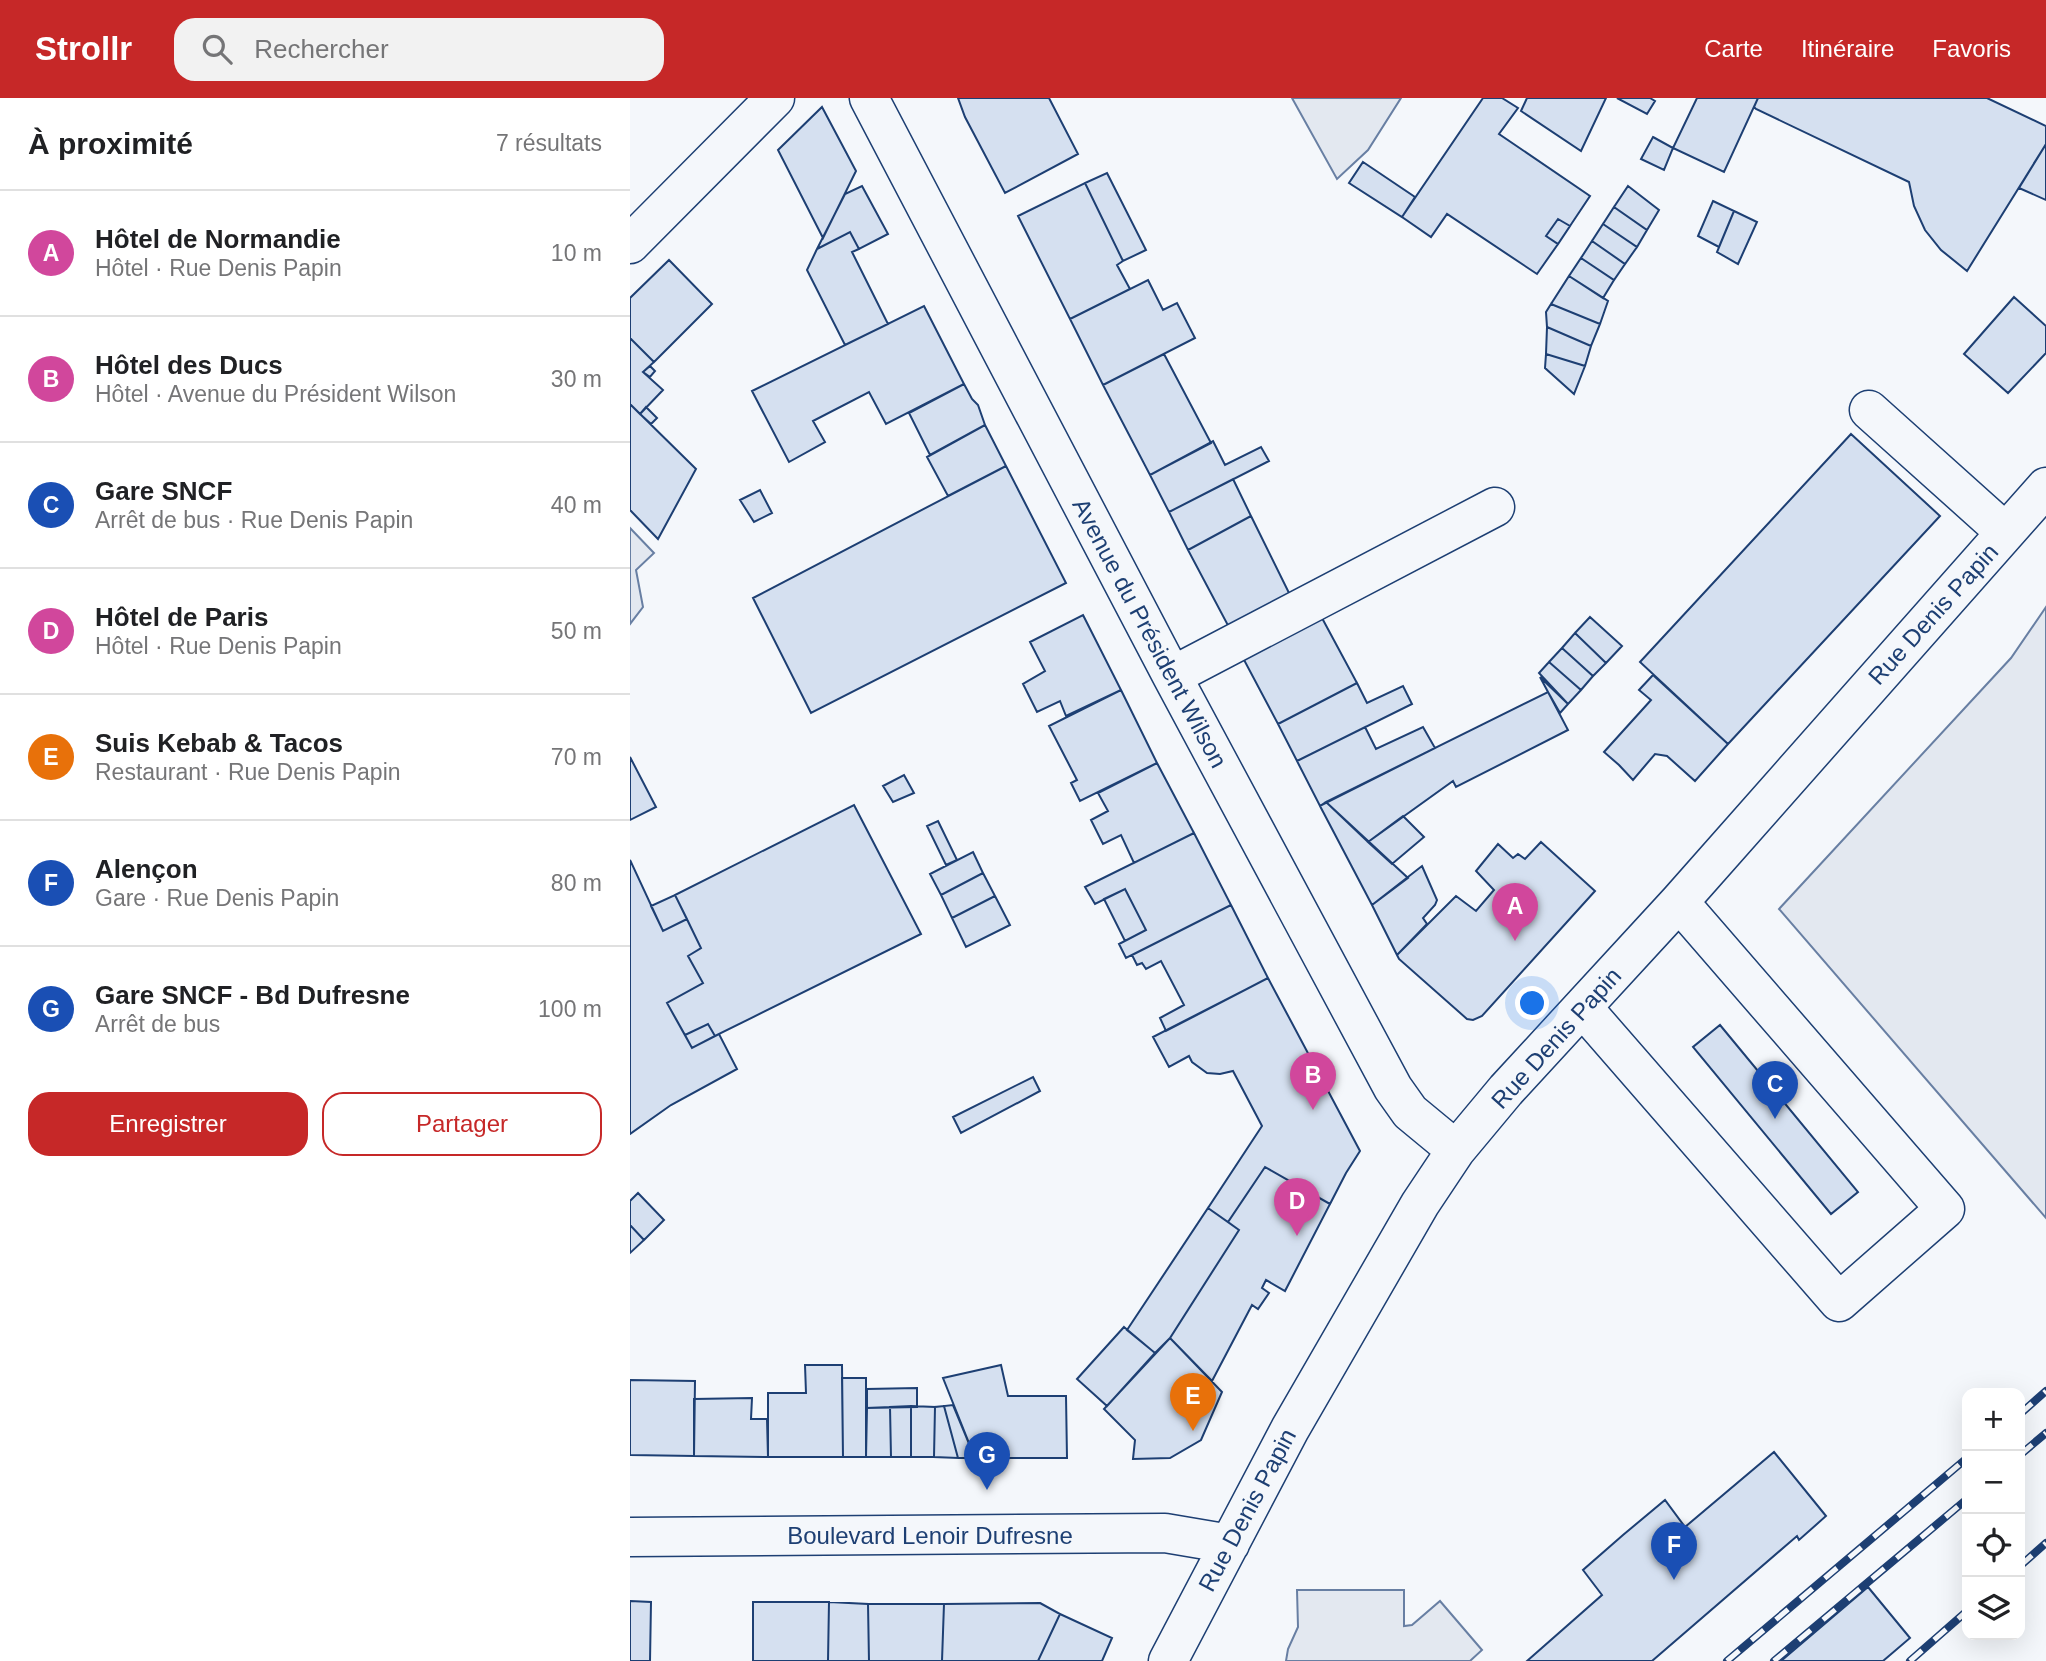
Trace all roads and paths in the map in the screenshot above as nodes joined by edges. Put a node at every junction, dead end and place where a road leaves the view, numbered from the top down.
1 (775, 98) edge
2 (869, 98) edge
3 (630, 244) edge
4 (1869, 410) dead end
5 (2046, 487) edge
6 (1495, 507) dead end
7 (2005, 532) junction
8 (1172, 676) junction
9 (1679, 902) junction
10 (1583, 1008) junction
11 (1456, 1150) junction
12 (630, 1537) edge
13 (1230, 1544) junction
14 (1168, 1661) edge

1 - 3 street
2 - 8 street, Avenue du Président Wilson
4 - 7 street
5 - 7 street, Rue Denis Papin
6 - 8 street
7 - 9 street, Rue Denis Papin
8 - 11 street, Avenue du Président Wilson
9 - 10 street, Rue Denis Papin
9 - 10 street
10 - 11 street, Rue Denis Papin
11 - 13 street, Rue Denis Papin
12 - 13 street, Boulevard Lenoir Dufresne
13 - 14 street, Rue Denis Papin

